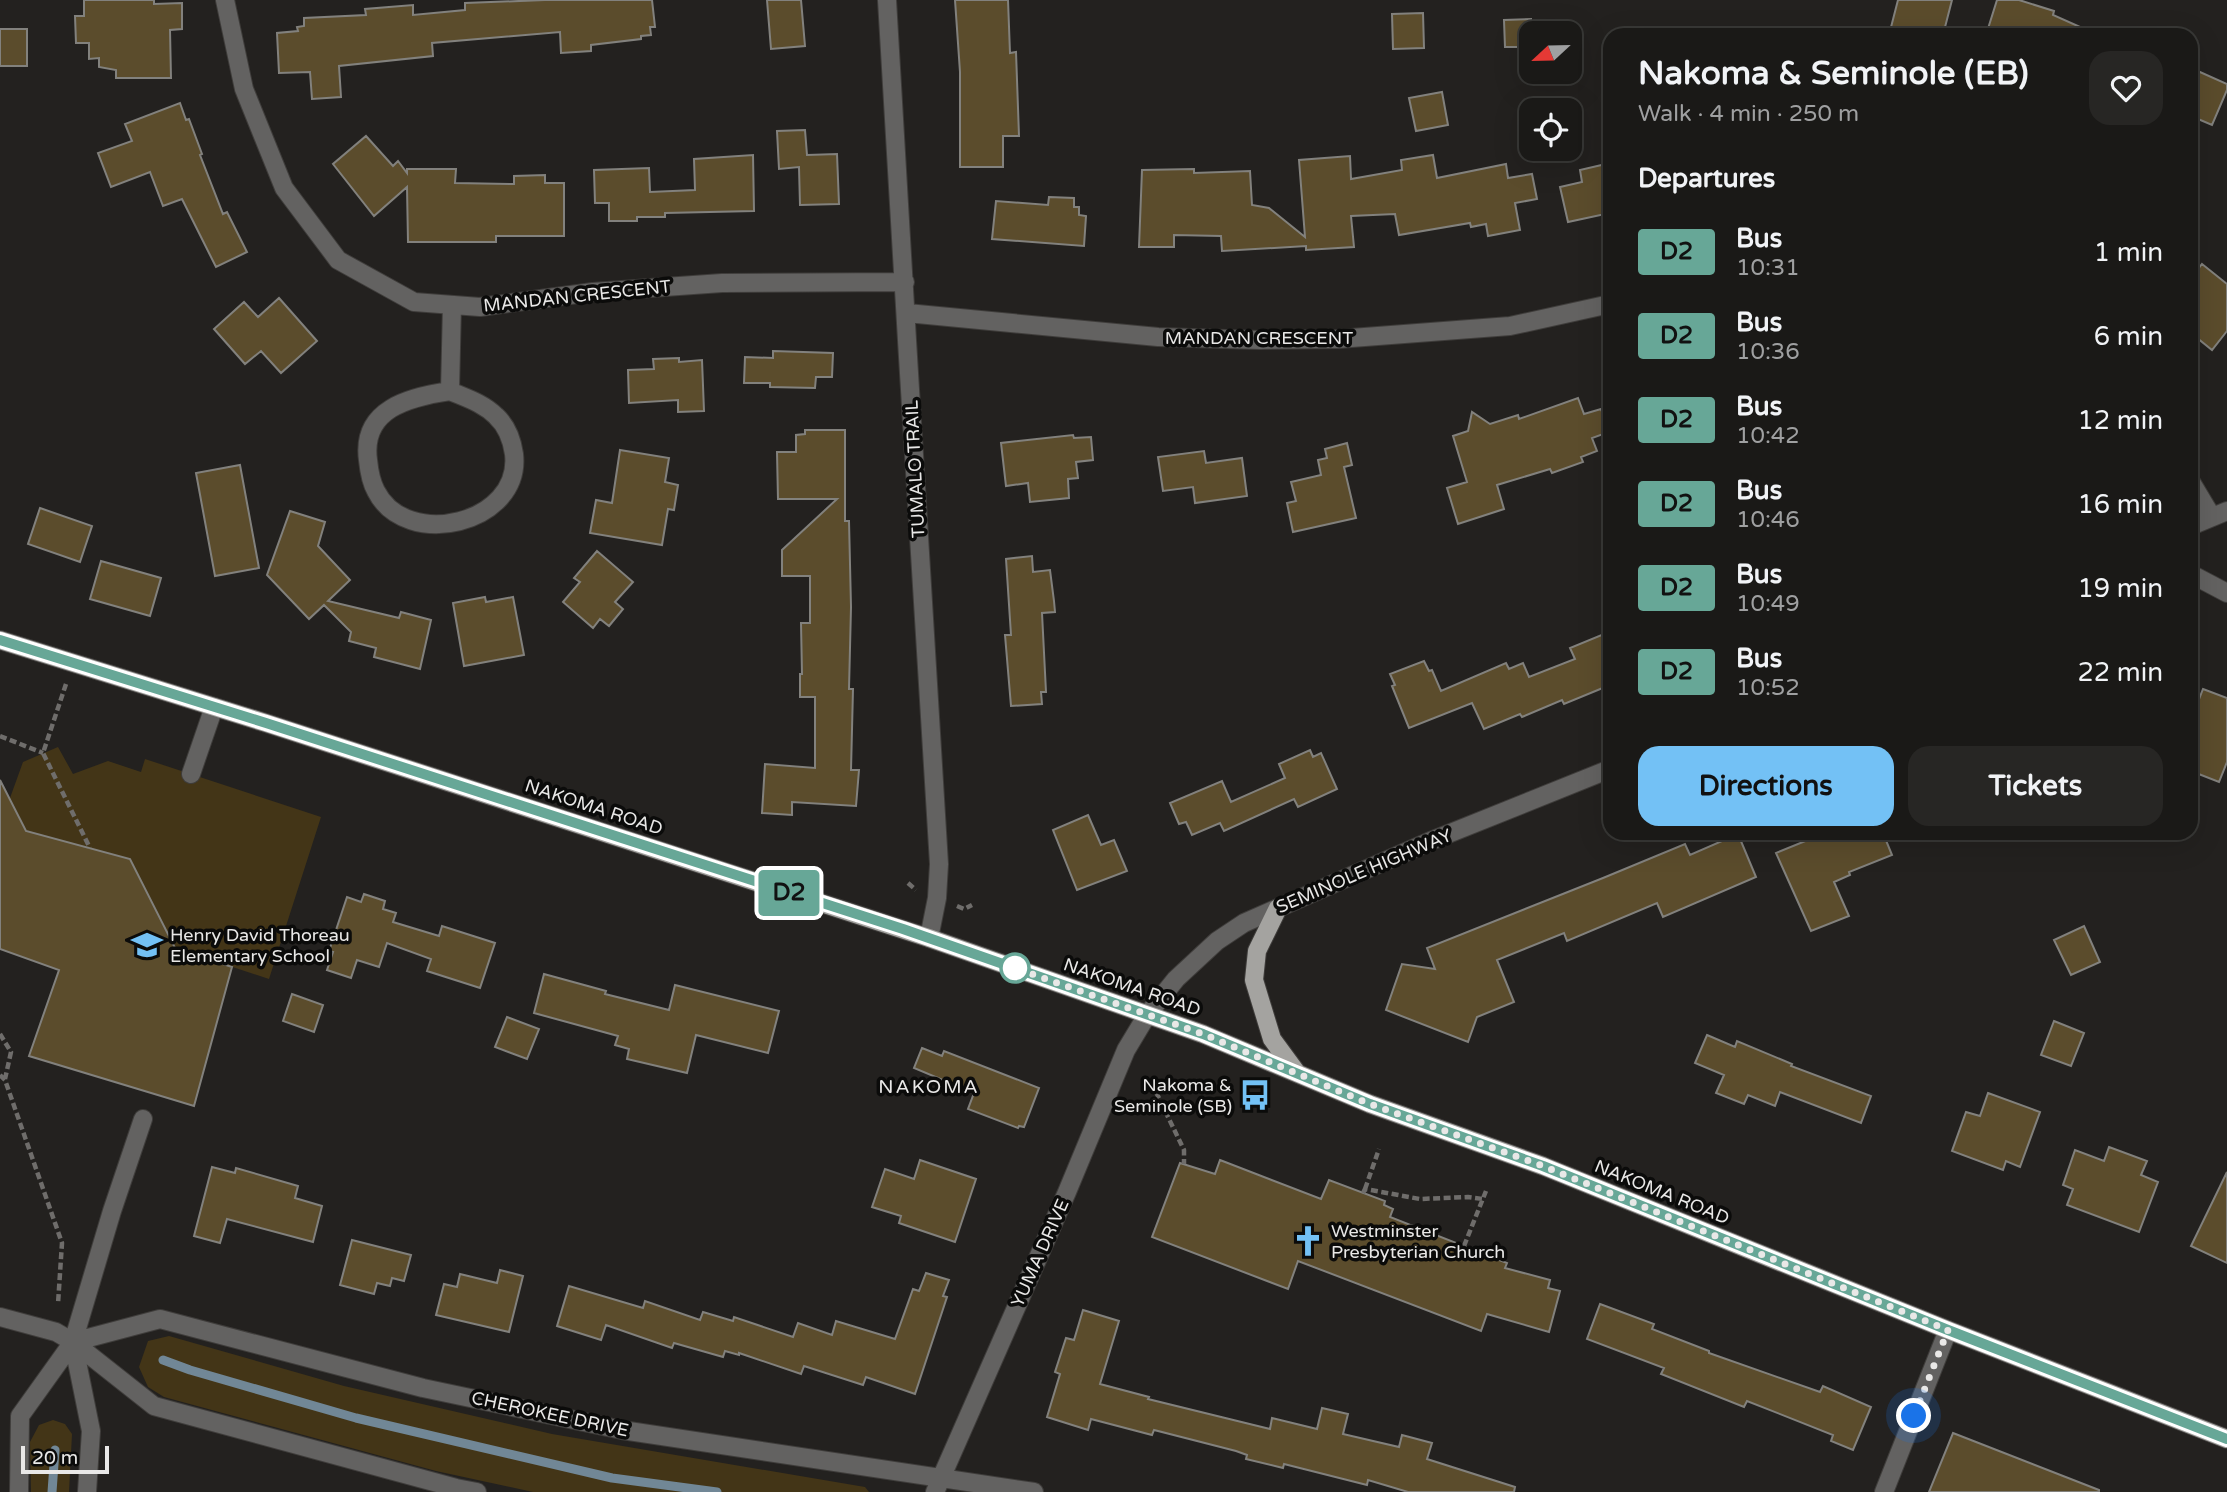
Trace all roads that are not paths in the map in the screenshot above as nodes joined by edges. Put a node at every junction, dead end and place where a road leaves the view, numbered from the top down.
1 (225, 0) edge
2 (887, 0) edge
3 (905, 282) junction
4 (452, 305) junction
5 (1603, 306) edge
6 (907, 313) junction
7 (450, 391) junction
8 (2198, 490) edge
9 (2219, 514) edge
10 (2198, 523) edge
11 (2198, 578) edge
12 (2227, 593) edge
13 (0, 640) edge
14 (214, 707) junction
15 (1603, 772) edge
16 (191, 774) dead end
17 (1278, 908) junction
18 (929, 938) junction
19 (1147, 1015) junction
20 (1297, 1073) junction
21 (143, 1119) dead end
22 (0, 1317) edge
23 (1948, 1330) junction
24 (73, 1342) junction
25 (2227, 1439) edge
26 (938, 1485) edge
27 (19, 1492) edge
28 (87, 1492) edge
29 (477, 1492) edge
30 (1034, 1492) edge
31 (1884, 1492) edge

1 - 4 street, MANDAN CRESCENT
2 - 3 street, TUMALO TRAIL
3 - 4 street, MANDAN CRESCENT
3 - 6 street, TUMALO TRAIL
4 - 7 street
5 - 6 street, MANDAN CRESCENT
6 - 18 street, TUMALO TRAIL
7 - 7 street
8 - 9 street
9 - 10 street
11 - 12 street
13 - 14 main road, NAKOMA ROAD
14 - 16 street
14 - 18 main road, NAKOMA ROAD
15 - 17 street, SEMINOLE HIGHWAY
17 - 19 street, SEMINOLE HIGHWAY
17 - 20 main road
18 - 19 main road, NAKOMA ROAD
19 - 20 main road, NAKOMA ROAD
19 - 26 street, YUMA DRIVE
20 - 23 main road, NAKOMA ROAD
21 - 24 street
22 - 24 street
23 - 25 main road, NAKOMA ROAD
23 - 31 street
24 - 26 street, CHEROKEE DRIVE
24 - 27 street
24 - 28 street
24 - 29 street
26 - 30 street, CHEROKEE DRIVE

